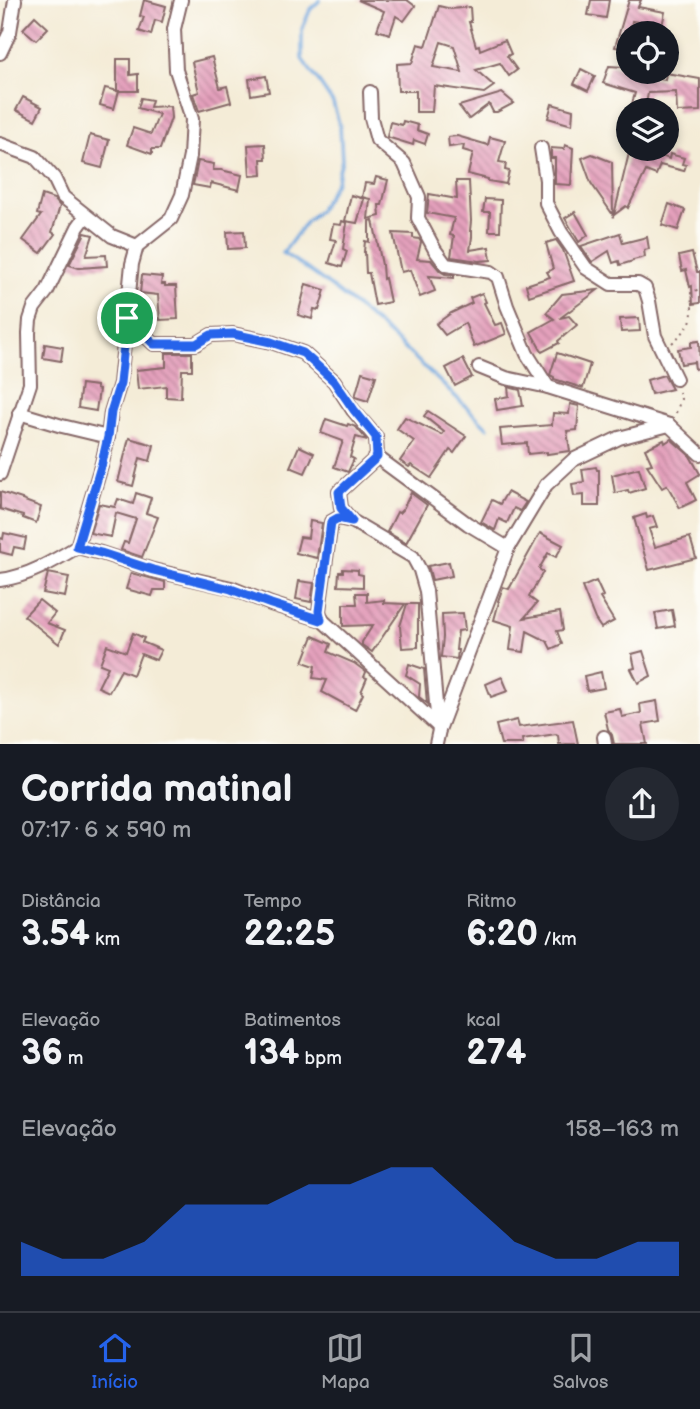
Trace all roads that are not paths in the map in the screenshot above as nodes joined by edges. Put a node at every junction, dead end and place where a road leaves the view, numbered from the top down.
1 (15, 0) edge
2 (181, 0) edge
3 (0, 53) edge
4 (370, 92) dead end
5 (0, 144) edge
6 (541, 148) dead end
7 (86, 216) junction
8 (137, 246) junction
9 (127, 318) junction
10 (479, 366) dead end
11 (676, 379) dead end
12 (548, 387) junction
13 (19, 414) junction
14 (669, 425) junction
15 (108, 437) junction
16 (700, 454) edge
17 (377, 457) junction
18 (0, 474) edge
19 (352, 521) junction
20 (77, 547) junction
21 (508, 548) junction
22 (0, 580) edge
23 (321, 620) junction
24 (438, 728) junction
25 (436, 744) edge

1 - 3 street
2 - 8 street
4 - 12 street
5 - 7 street
6 - 11 street
7 - 8 street
7 - 13 street
8 - 9 street
9 - 15 street
9 - 17 street
10 - 12 street
12 - 14 street
13 - 15 street
13 - 18 street
14 - 16 street
14 - 21 street
15 - 20 street
17 - 19 street
17 - 21 street
19 - 23 street
19 - 24 street
20 - 22 street
20 - 23 street
21 - 24 street
23 - 24 street
24 - 25 street

